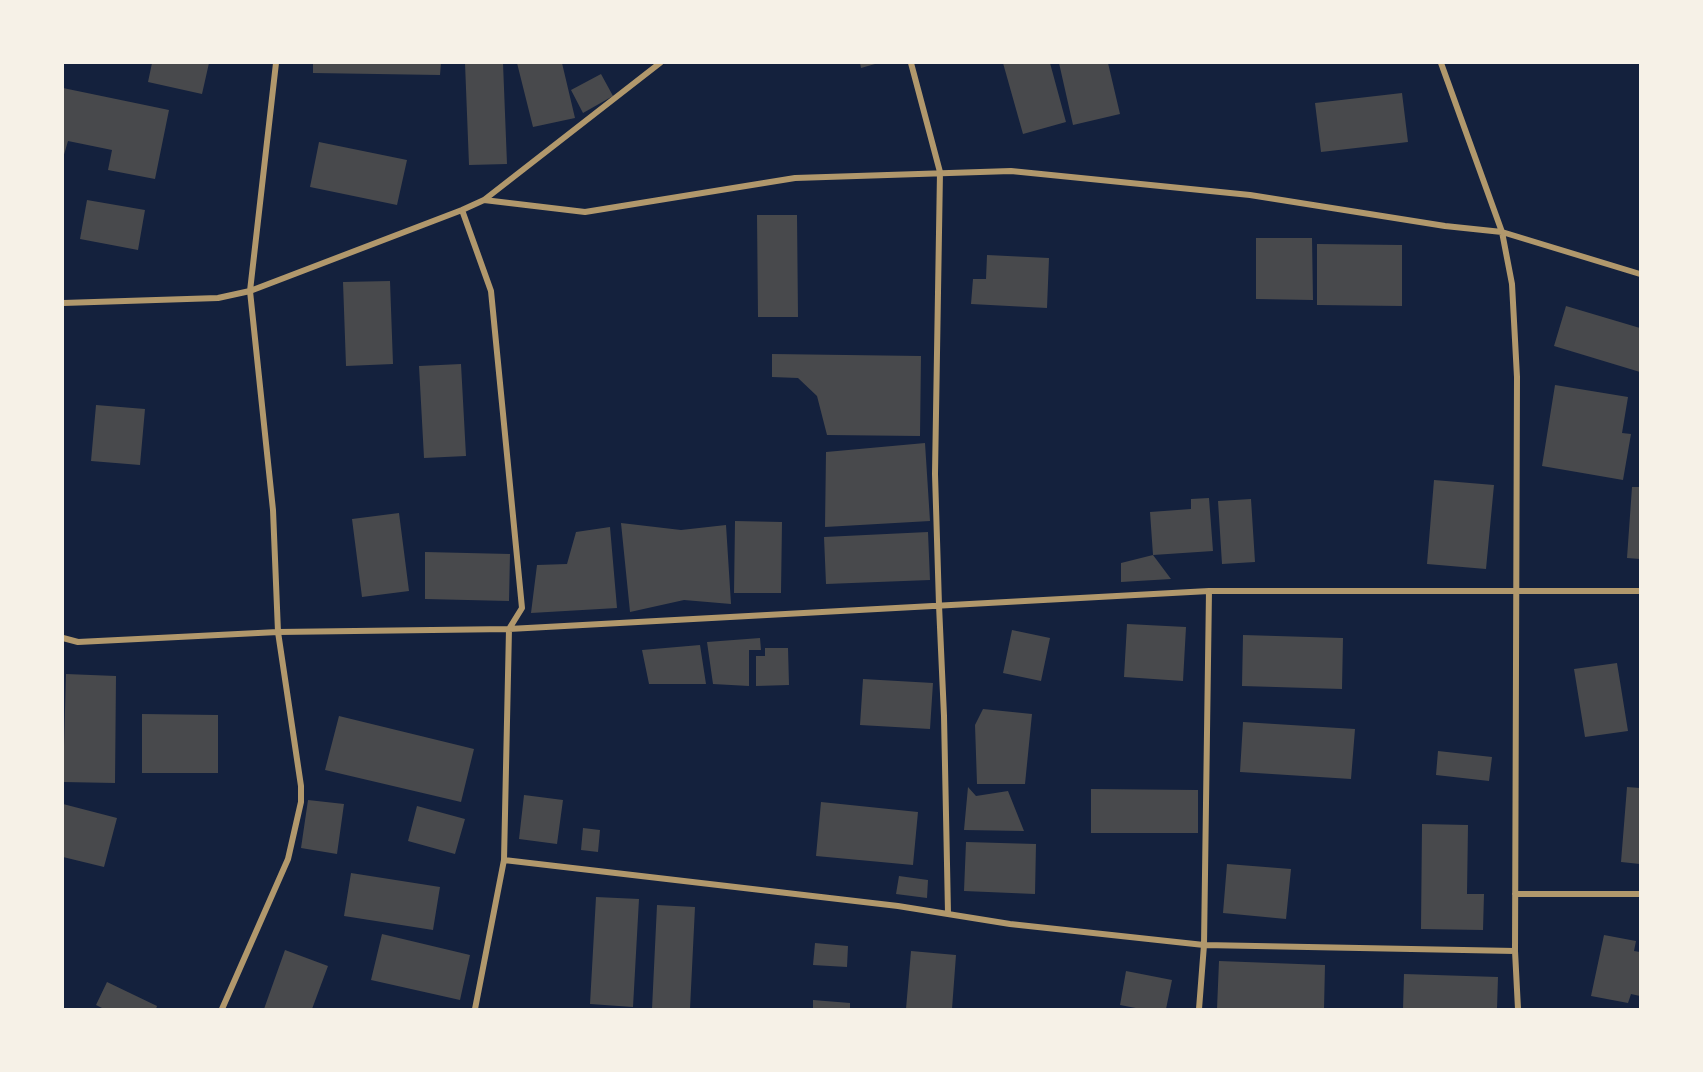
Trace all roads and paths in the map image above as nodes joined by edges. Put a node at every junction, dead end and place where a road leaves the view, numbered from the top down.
1 (276, 63) edge
2 (660, 63) edge
3 (911, 63) edge
4 (1442, 63) edge
5 (940, 172) junction
6 (484, 200) junction
7 (462, 210) junction
8 (1502, 232) junction
9 (1640, 274) edge
10 (250, 291) junction
11 (63, 303) edge
12 (1516, 590) junction
13 (1209, 591) junction
14 (1640, 591) edge
15 (939, 605) junction
16 (509, 629) junction
17 (278, 632) junction
18 (63, 638) edge
19 (504, 860) junction
20 (1515, 894) junction
21 (1640, 894) edge
22 (948, 913) junction
23 (1204, 945) junction
24 (1515, 951) junction
25 (222, 1009) edge
26 (475, 1009) edge
27 (1199, 1009) edge
28 (1518, 1009) edge

1 - 10 street
2 - 6 street
3 - 5 street
4 - 8 street
5 - 6 street
5 - 8 street
5 - 15 street
6 - 7 street
7 - 10 street
7 - 16 street
8 - 9 street
8 - 12 street
10 - 11 street
10 - 17 street
12 - 13 street
12 - 14 street
12 - 20 street
13 - 15 street
13 - 23 street
15 - 16 street
15 - 22 street
16 - 17 street
16 - 19 street
17 - 18 street
17 - 25 street
19 - 22 street
19 - 26 street
20 - 21 street
20 - 24 street
22 - 23 street
23 - 24 street
23 - 27 street
24 - 28 street

